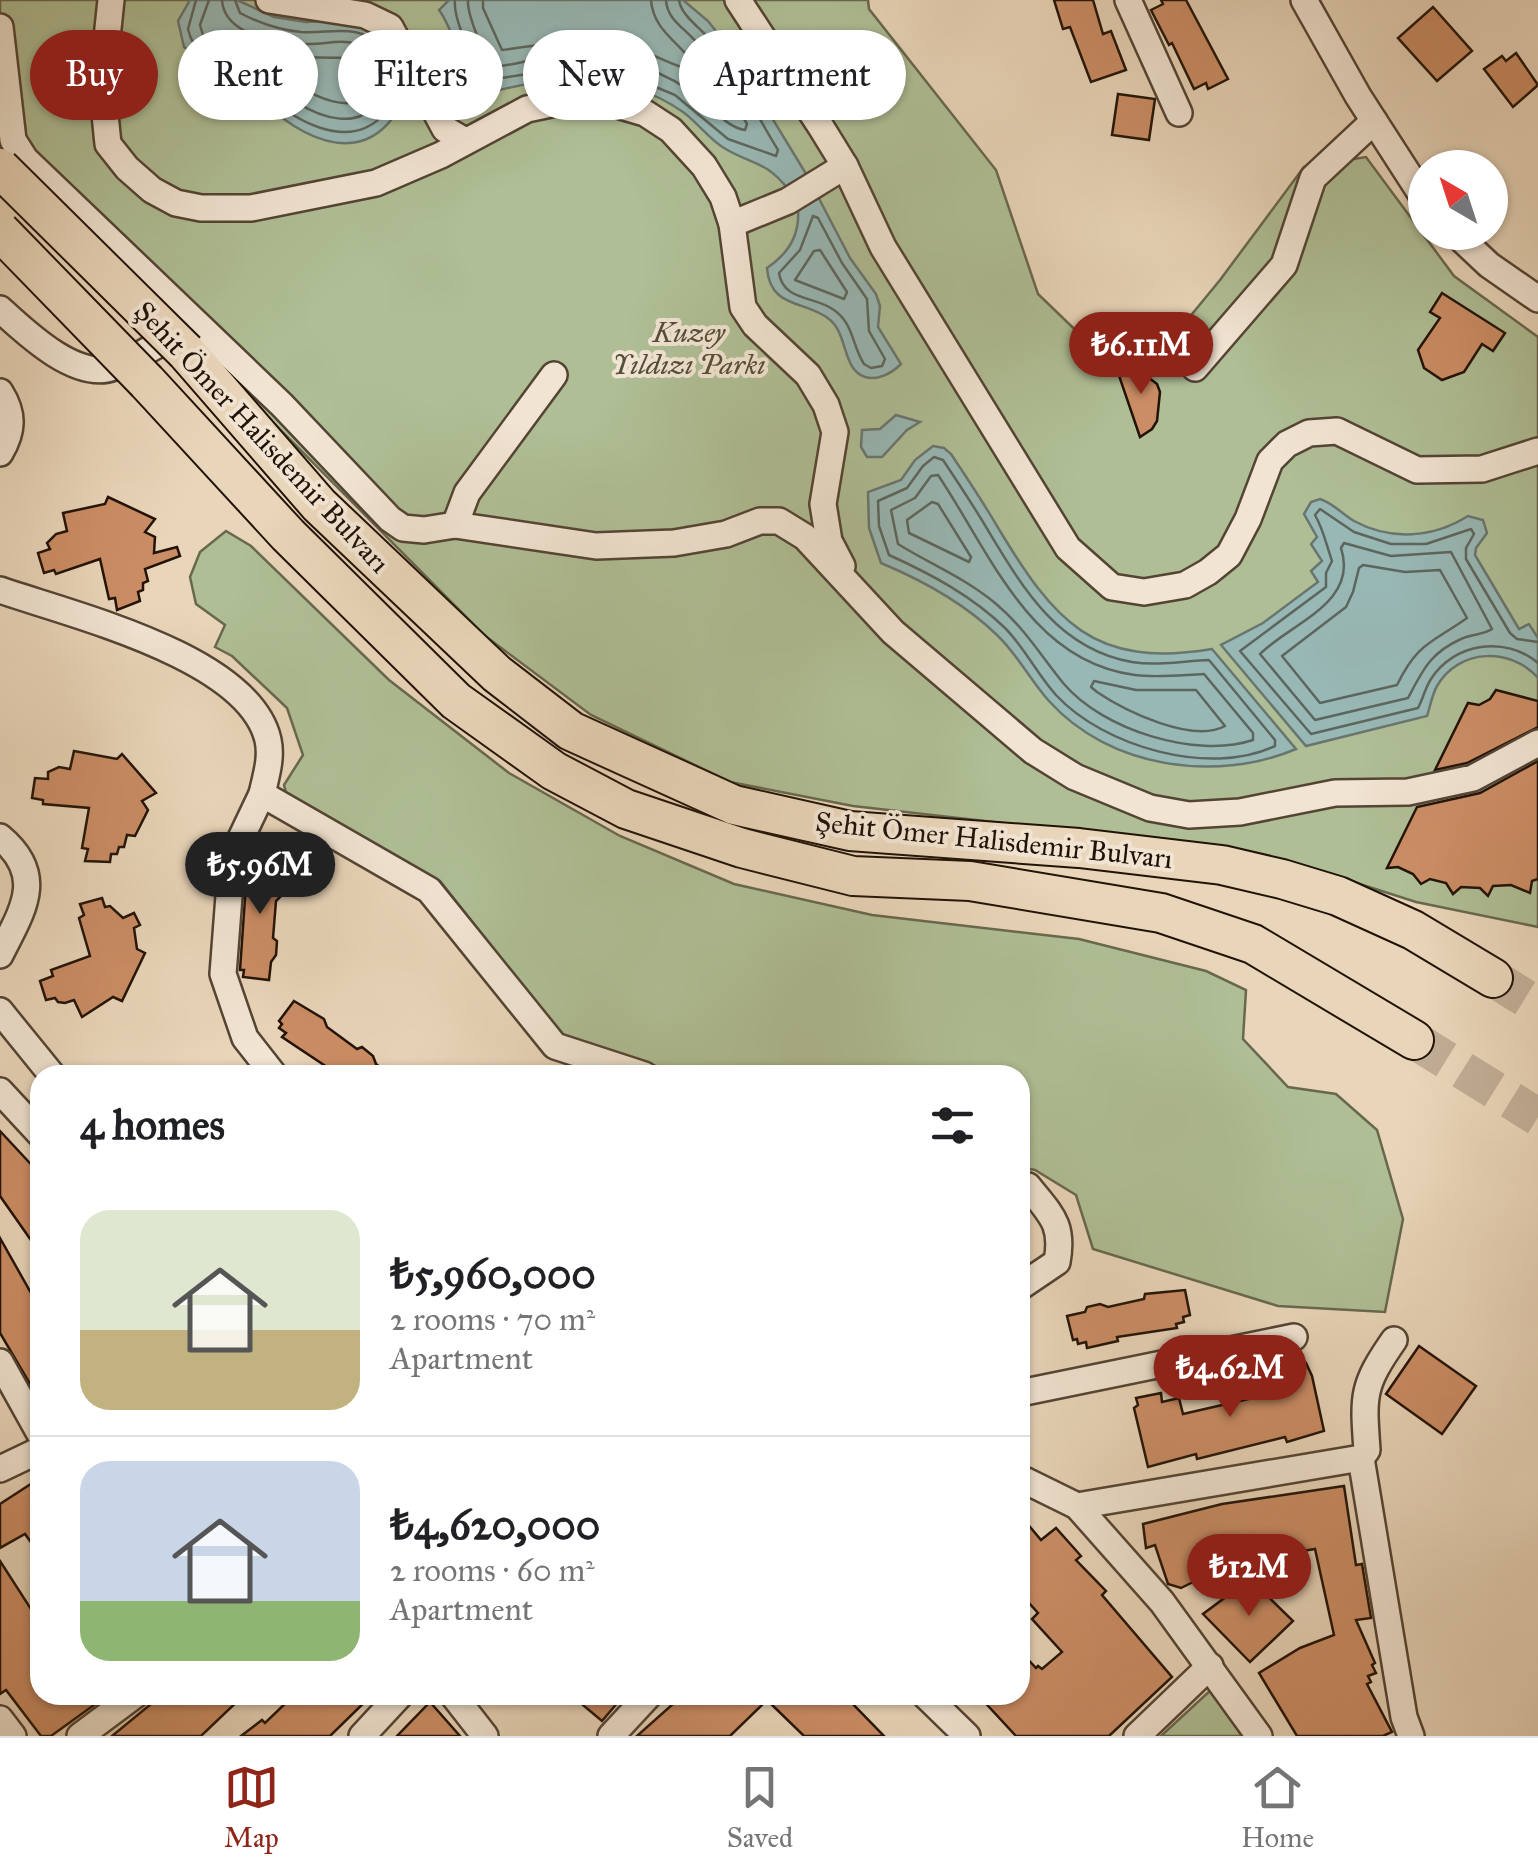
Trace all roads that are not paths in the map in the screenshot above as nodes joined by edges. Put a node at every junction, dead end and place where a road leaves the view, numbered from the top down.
1 (111, 0) edge
2 (268, 0) edge
3 (738, 0) edge
4 (1128, 0) edge
5 (1304, 0) edge
6 (0, 27) edge
7 (1178, 113) dead end
8 (1374, 121) junction
9 (465, 141) junction
10 (844, 166) junction
11 (0, 168) edge
12 (1408, 174) edge
13 (732, 224) junction
14 (0, 231) edge
15 (1473, 250) edge
16 (1538, 299) edge
17 (0, 309) edge
18 (191, 338) junction
19 (1195, 368) dead end
20 (554, 376) dead end
21 (0, 392) edge
22 (1538, 452) edge
23 (0, 453) edge
24 (455, 525) junction
25 (853, 588) junction
26 (0, 590) edge
27 (1538, 743) edge
28 (262, 794) junction
29 (0, 837) edge
30 (0, 955) edge
31 (1493, 978) tunnel mouth
32 (0, 1011) edge
33 (1414, 1040) tunnel mouth
34 (44, 1065) edge
35 (266, 1065) edge
36 (614, 1065) edge
37 (0, 1091) edge
38 (30, 1123) edge
39 (1030, 1189) edge
40 (1030, 1280) edge
41 (1294, 1337) dead end
42 (1394, 1340) dead end
43 (0, 1362) edge
44 (1030, 1391) edge
45 (30, 1416) edge
46 (30, 1455) edge
47 (1360, 1458) junction
48 (0, 1469) edge
49 (1030, 1483) edge
50 (1077, 1506) junction
51 (1210, 1666) junction
52 (122, 1705) edge
53 (391, 1705) edge
54 (461, 1705) edge
55 (640, 1705) edge
56 (933, 1705) edge
57 (0, 1718) edge
58 (956, 1733) edge
59 (12, 1736) edge
60 (80, 1736) edge
61 (362, 1736) edge
62 (485, 1736) edge
63 (610, 1736) edge
64 (1136, 1736) edge
65 (1260, 1736) edge
66 (1410, 1736) edge

1 - 9 street
2 - 9 street
3 - 10 street
4 - 7 street
5 - 8 street
6 - 18 street
8 - 12 street
8 - 19 street
9 - 13 street
10 - 13 street
10 - 22 street
11 - 18 highway, Şehit Ömer Halisdemir Bulvarı, bridge
13 - 25 street
14 - 33 highway, Şehit Ömer Halisdemir Bulvarı, bridge
15 - 16 street
17 - 18 street
18 - 24 street
18 - 31 highway, Şehit Ömer Halisdemir Bulvarı
20 - 24 street
21 - 23 street
24 - 25 street
25 - 27 street
26 - 28 street
28 - 35 street
28 - 36 street
29 - 30 street
32 - 34 street
37 - 38 street
39 - 40 street
41 - 44 street
42 - 47 street
43 - 45 street
46 - 48 street
47 - 50 street
47 - 66 street
49 - 50 street
50 - 51 street
51 - 64 street
51 - 65 street
52 - 60 street
53 - 61 street
54 - 62 street
55 - 63 street
56 - 58 street
57 - 59 street

